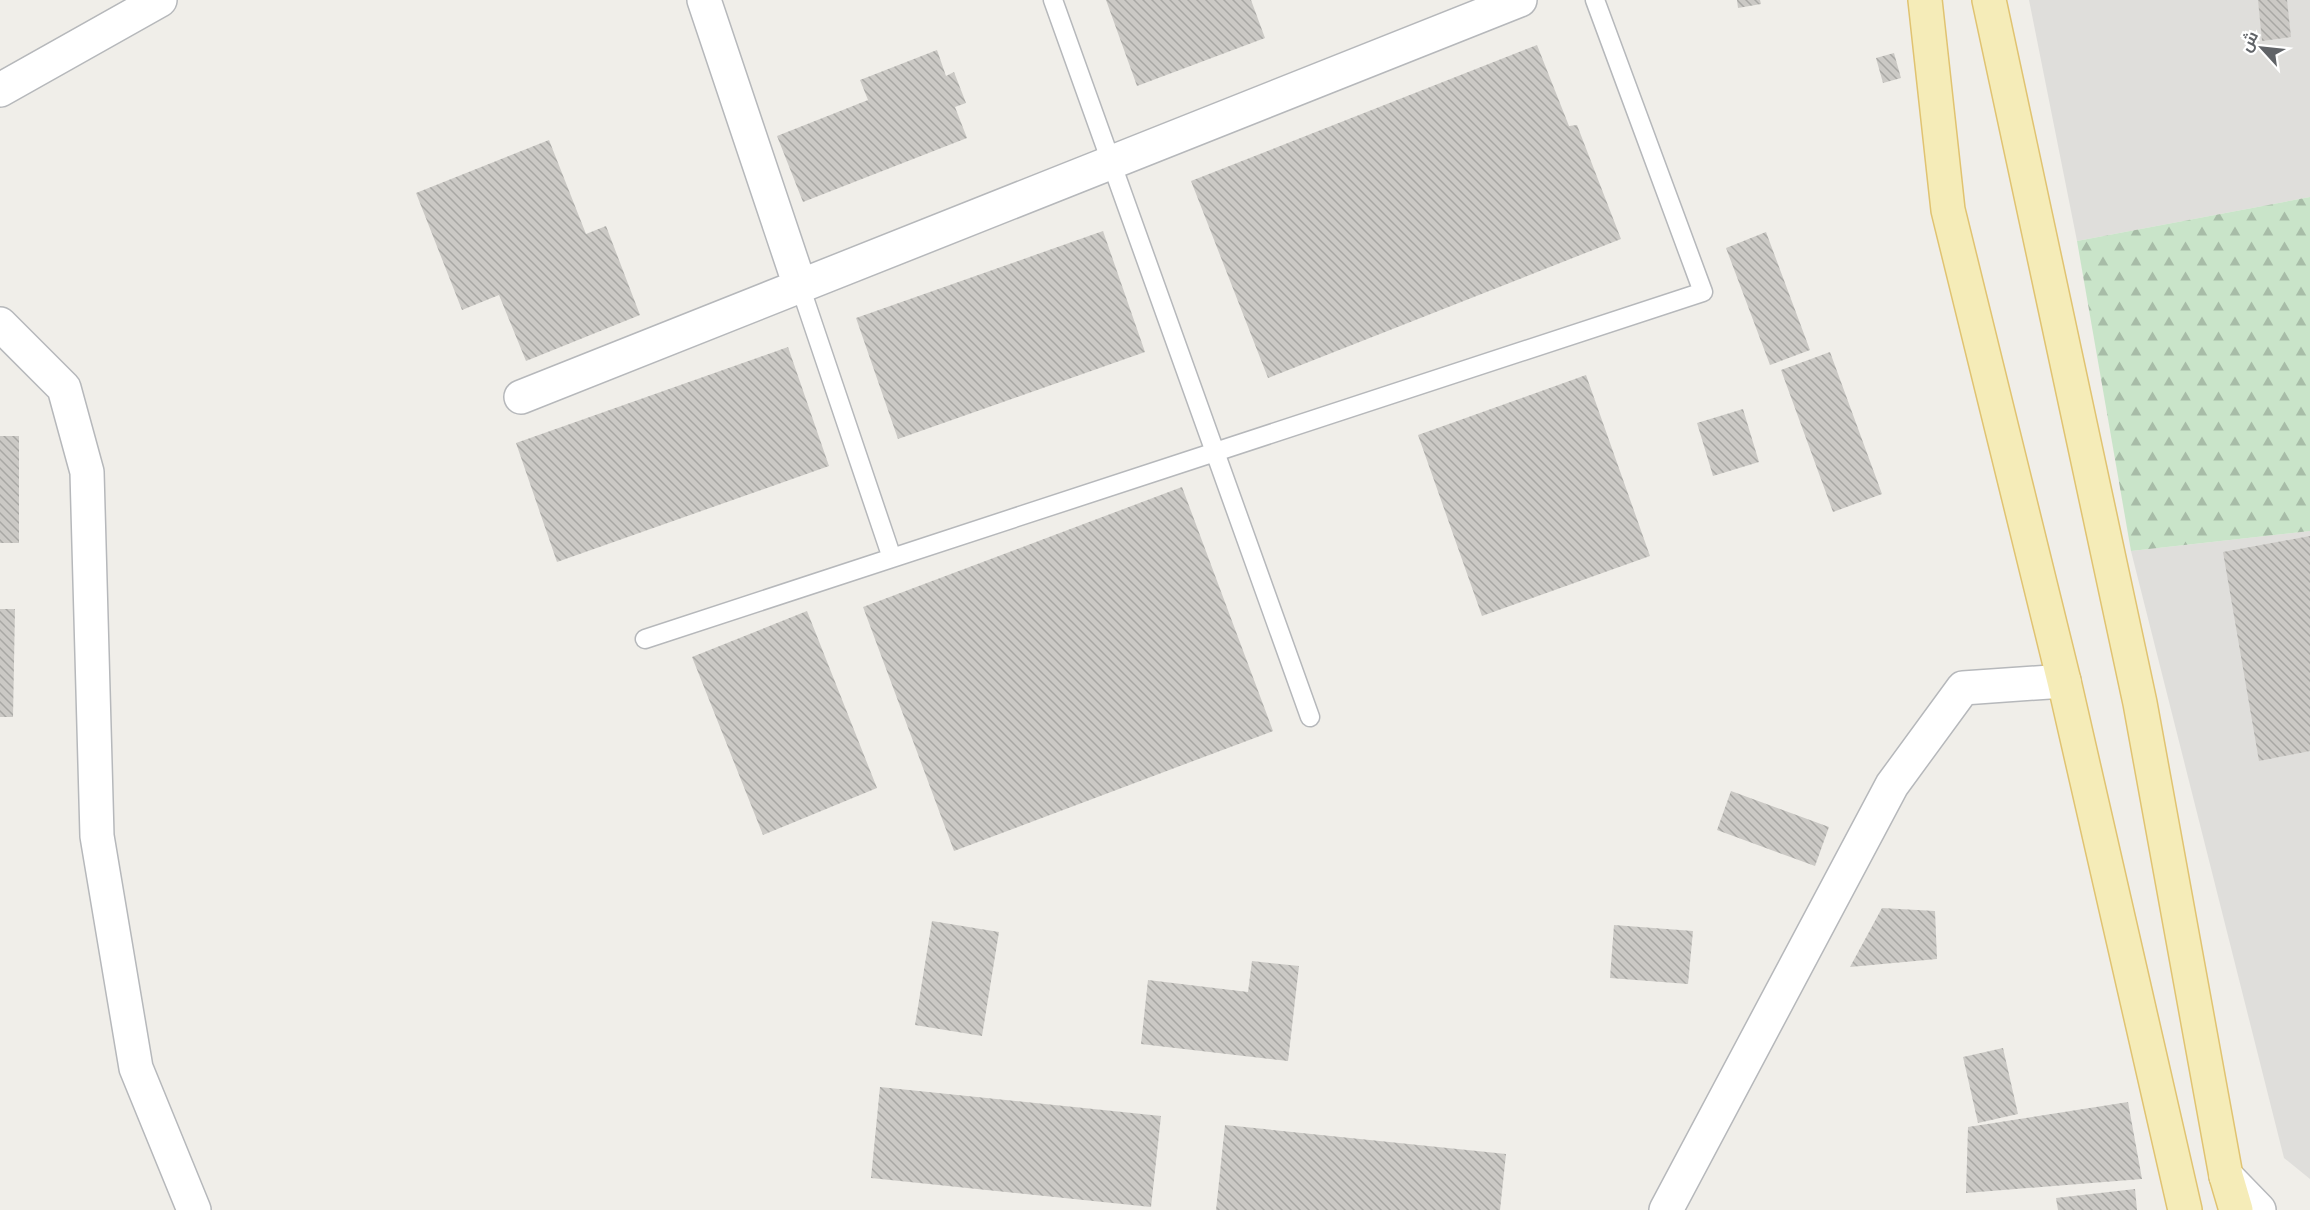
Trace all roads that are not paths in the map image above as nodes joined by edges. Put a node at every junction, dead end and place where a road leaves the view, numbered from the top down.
1 (160, 0) edge
2 (704, 0) edge
3 (1053, 0) edge
4 (1520, 0) edge
5 (1595, 0) edge
6 (1925, 0) edge
7 (1989, 0) edge
8 (0, 90) edge
9 (1111, 162) junction
10 (800, 286) junction
11 (0, 324) edge
12 (521, 397) dead end
13 (1215, 452) junction
14 (892, 558) junction
15 (645, 639) dead end
16 (2064, 681) junction
17 (1310, 717) dead end
18 (2226, 1176) junction
19 (194, 1210) edge
20 (1666, 1210) edge
21 (2185, 1210) edge
22 (2236, 1210) edge
23 (2259, 1210) edge

1 - 8 street
2 - 10 street
3 - 9 lane
4 - 9 street
5 - 13 lane
6 - 16 main road
7 - 18 main road
9 - 10 street
9 - 13 lane
10 - 12 street
10 - 14 lane
11 - 19 street
13 - 14 lane
13 - 17 lane
14 - 15 lane
16 - 20 street
16 - 21 main road
18 - 22 main road
18 - 23 street

